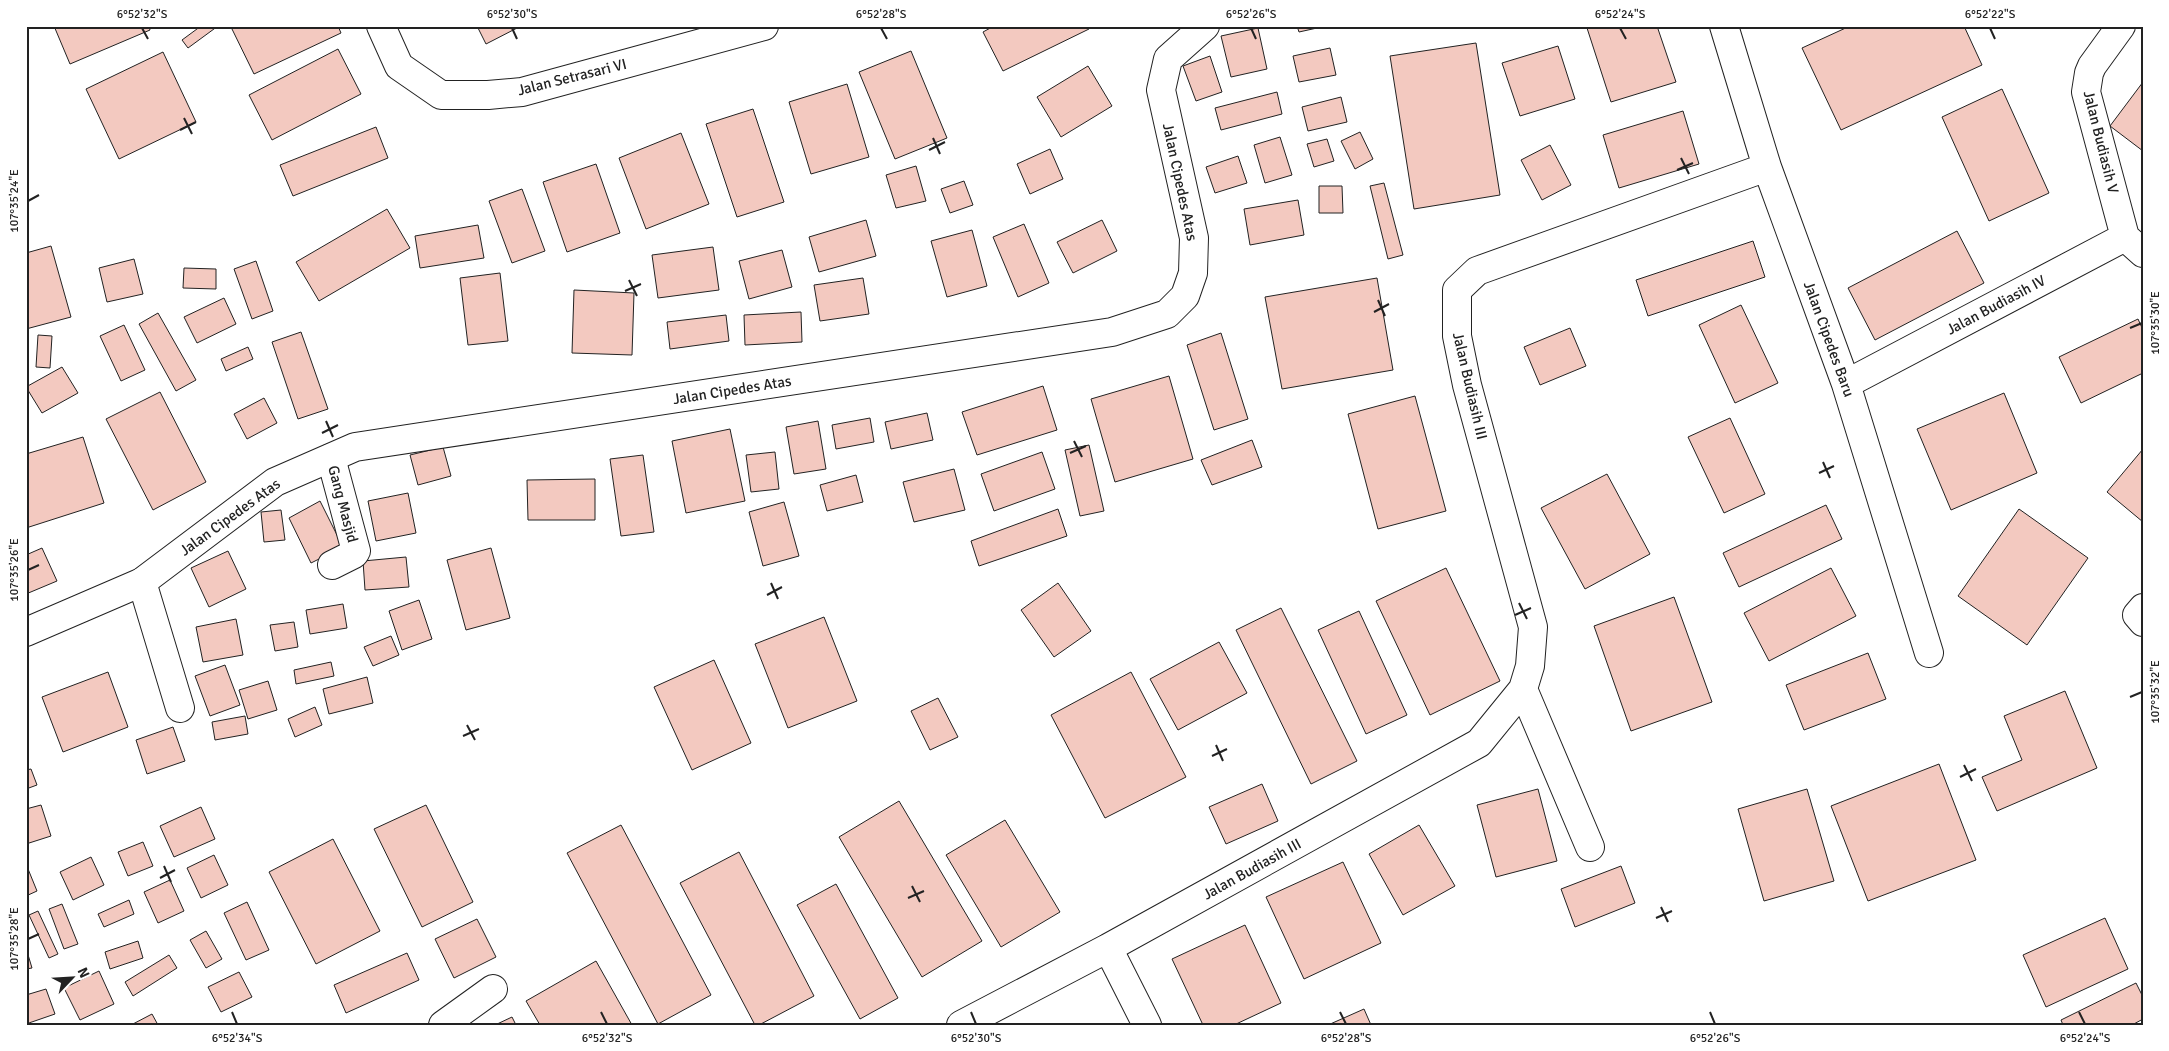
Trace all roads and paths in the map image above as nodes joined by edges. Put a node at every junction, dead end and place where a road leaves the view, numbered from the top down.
1 (381, 26) edge
2 (764, 26) edge
3 (1205, 26) edge
4 (1724, 26) edge
5 (2120, 26) edge
6 (1767, 167) junction
7 (2134, 245) edge
8 (1846, 384) junction
9 (331, 458) junction
10 (332, 565) dead end
11 (142, 582) junction
12 (2143, 608) edge
13 (2143, 622) edge
14 (26, 632) edge
15 (1929, 653) dead end
16 (1523, 689) junction
17 (180, 708) dead end
18 (1590, 847) dead end
19 (1108, 948) junction
20 (492, 989) dead end
21 (443, 1025) edge
22 (962, 1025) edge
23 (1147, 1025) edge

1 - 2 street, Jalan Setrasari VI
3 - 9 street, Jalan Cipedes Atas
4 - 6 street, Jalan Cipedes Baru
5 - 7 street, Jalan Budiasih V
6 - 8 street, Jalan Cipedes Baru
6 - 16 street, Jalan Budiasih III
7 - 8 street, Jalan Budiasih IV
8 - 15 street, Jalan Cipedes Baru
9 - 10 street, Gang Masjid
9 - 11 street, Jalan Cipedes Atas
11 - 14 street, Jalan Cipedes Atas
11 - 17 street
12 - 13 street
16 - 18 street
16 - 19 street, Jalan Budiasih III
19 - 22 street, Jalan Budiasih III
19 - 23 street
20 - 21 street

